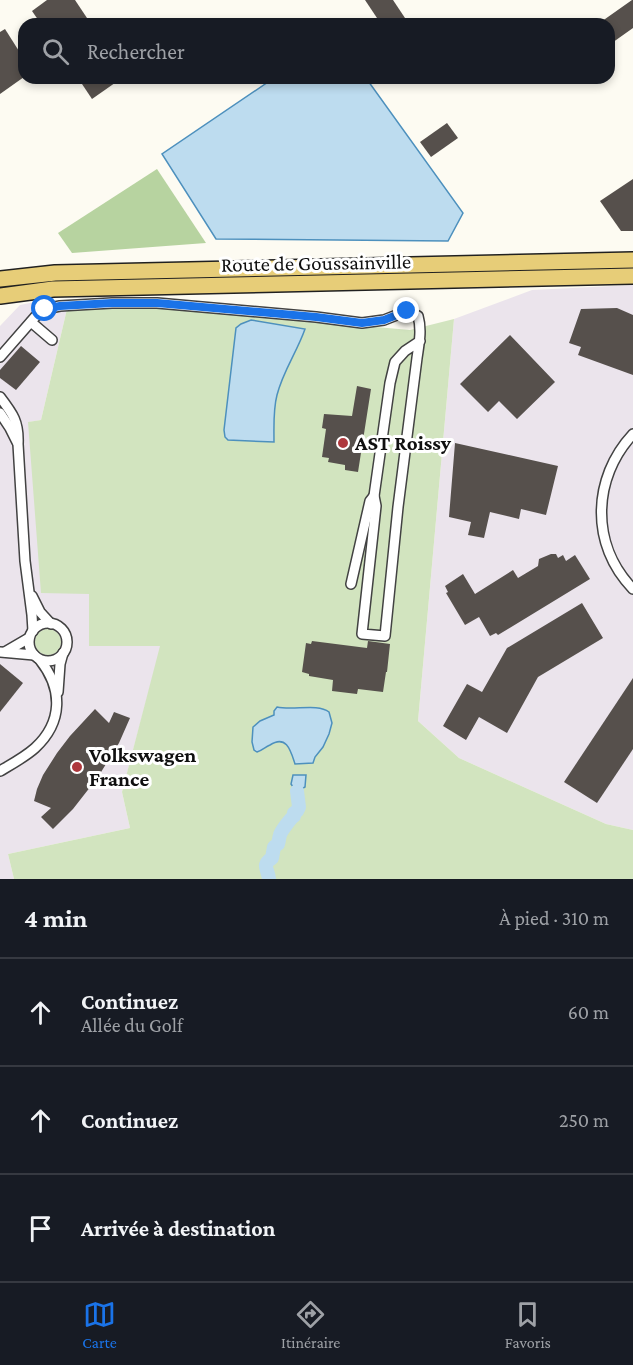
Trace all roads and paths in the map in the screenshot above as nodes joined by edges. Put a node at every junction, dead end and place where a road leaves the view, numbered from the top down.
1 (633, 260) edge
2 (633, 276) edge
3 (0, 279) edge
4 (0, 296) edge
5 (31, 322) junction
6 (52, 340) dead end
7 (420, 341) junction
8 (0, 357) edge
9 (0, 397) edge
10 (0, 413) edge
11 (633, 434) edge
12 (18, 444) junction
13 (374, 496) junction
14 (351, 584) dead end
15 (633, 589) edge
16 (29, 591) junction
17 (51, 624) junction
18 (31, 635) junction
19 (2, 652) edge
20 (63, 653) junction
21 (37, 657) junction
22 (57, 704) junction
23 (0, 771) edge

1 - 3 main road, Route de Goussainville
2 - 4 main road, Route de Goussainville
5 - 6 street
5 - 7 street
5 - 8 street
7 - 13 street
7 - 13 street
9 - 12 street
10 - 12 street
11 - 15 street
12 - 16 street
13 - 14 street
16 - 17 street
16 - 18 street
17 - 18 street
17 - 20 street
18 - 19 street
18 - 21 street
19 - 21 street
20 - 21 street
20 - 22 street
21 - 22 street
22 - 23 street

